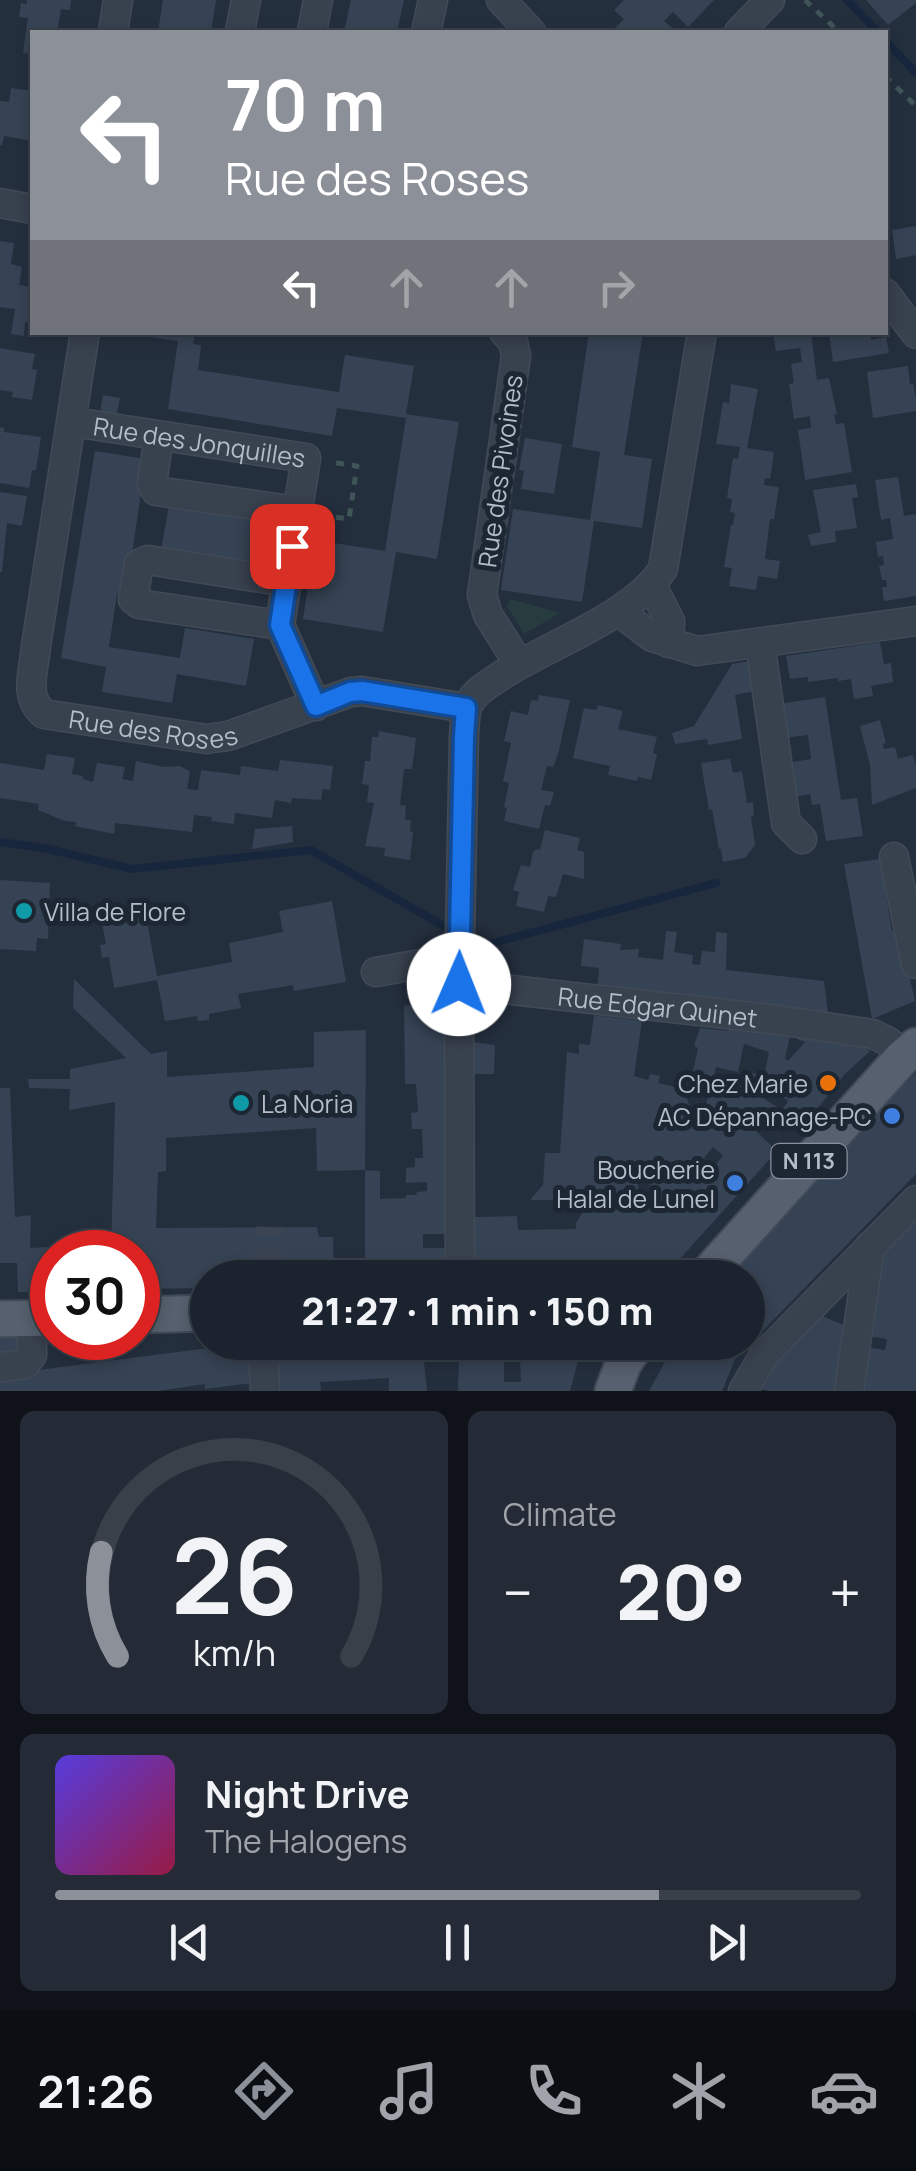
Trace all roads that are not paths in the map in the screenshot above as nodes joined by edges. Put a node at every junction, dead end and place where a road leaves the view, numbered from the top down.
1 (118, 0) edge
2 (246, 0) edge
3 (318, 0) edge
4 (434, 0) edge
5 (501, 0) edge
6 (770, 0) edge
7 (113, 30) edge
8 (240, 30) edge
9 (312, 30) edge
10 (426, 30) edge
11 (529, 30) edge
12 (741, 30) edge
13 (0, 204) edge
14 (30, 209) edge
15 (888, 297) edge
16 (916, 334) edge
17 (86, 335) edge
18 (507, 335) edge
19 (702, 335) edge
20 (73, 422) junction
21 (159, 436) junction
22 (297, 511) junction
23 (286, 582) junction
24 (652, 586) junction
25 (618, 611) junction
26 (916, 622) edge
27 (280, 625) junction
28 (669, 642) junction
29 (760, 643) junction
30 (519, 664) junction
31 (316, 706) junction
32 (466, 708) junction
33 (802, 839) dead end
34 (894, 857) dead end
35 (916, 964) edge
36 (460, 970) junction
37 (376, 972) dead end
38 (909, 1052) edge
39 (916, 1200) edge
40 (870, 1246) junction
41 (460, 1260) edge
42 (720, 1260) edge
43 (190, 1313) edge
44 (160, 1314) edge
45 (28, 1318) edge
46 (264, 1360) edge
47 (624, 1360) edge
48 (0, 1367) edge
49 (265, 1391) edge
50 (613, 1391) edge
51 (743, 1391) edge
52 (849, 1391) edge

1 - 7 street
2 - 8 street
3 - 9 street
4 - 10 street
5 - 11 street
6 - 12 street
13 - 14 street
15 - 16 street
17 - 20 street, Rue des Roses
18 - 30 street, Rue des Pivoines
19 - 24 street
20 - 21 street, Rue des Jonquilles
20 - 31 street, Rue des Roses
21 - 22 street
21 - 22 street, Rue des Jonquilles
22 - 23 street, Rue des Jonquilles
23 - 27 street, Rue des Jonquilles
23 - 27 street
24 - 25 street
24 - 28 street
25 - 28 street
25 - 30 street
26 - 29 street
27 - 31 street
28 - 29 street
29 - 33 street
30 - 32 street
31 - 32 street, Rue des Roses
32 - 36 street
34 - 35 street
36 - 37 street, Rue Edgar Quinet
36 - 38 street, Rue Edgar Quinet
36 - 41 street
38 - 42 main road, N 113
39 - 40 street
40 - 51 street
40 - 52 street
43 - 44 main road
45 - 48 street
46 - 49 street
47 - 50 main road

